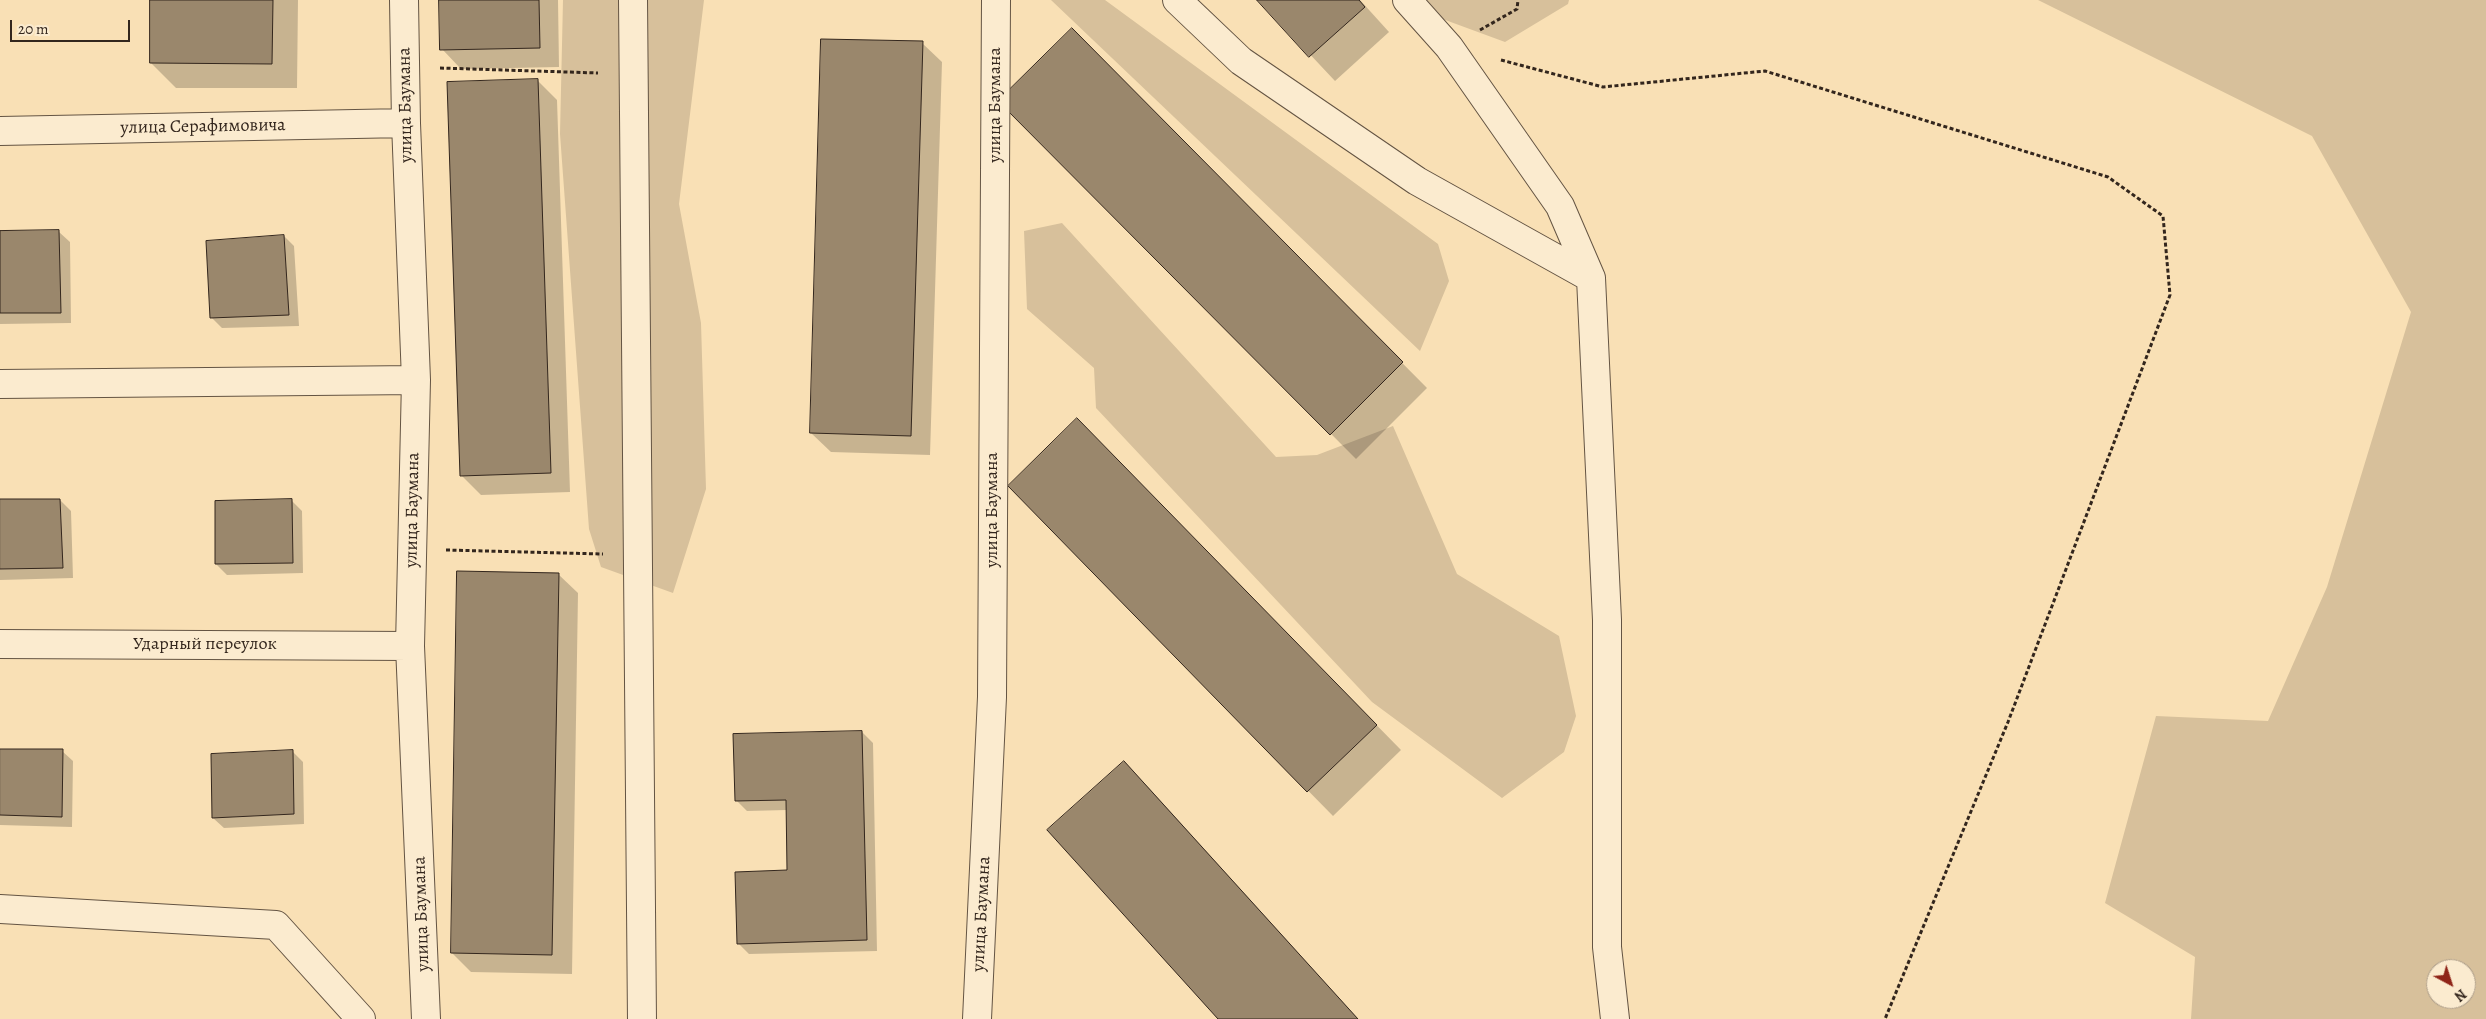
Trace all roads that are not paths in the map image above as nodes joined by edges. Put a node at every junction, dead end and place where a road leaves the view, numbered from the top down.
1 (404, 0) edge
2 (633, 0) edge
3 (996, 0) edge
4 (1176, 0) edge
5 (1407, 0) edge
6 (406, 123) junction
7 (0, 131) edge
8 (1591, 278) junction
9 (416, 380) junction
10 (0, 384) edge
11 (0, 644) edge
12 (410, 646) junction
13 (0, 909) edge
14 (361, 1019) edge
15 (426, 1019) edge
16 (642, 1019) edge
17 (977, 1019) edge
18 (1615, 1019) edge

1 - 6 street, улица Баумана
2 - 16 street
3 - 17 street, улица Баумана
4 - 8 street
5 - 8 street
6 - 7 street, улица Серафимовича
6 - 9 street, улица Баумана
8 - 18 street
9 - 10 street
9 - 12 street, улица Баумана
11 - 12 street, Ударный переулок
12 - 15 street, улица Баумана
13 - 14 street

